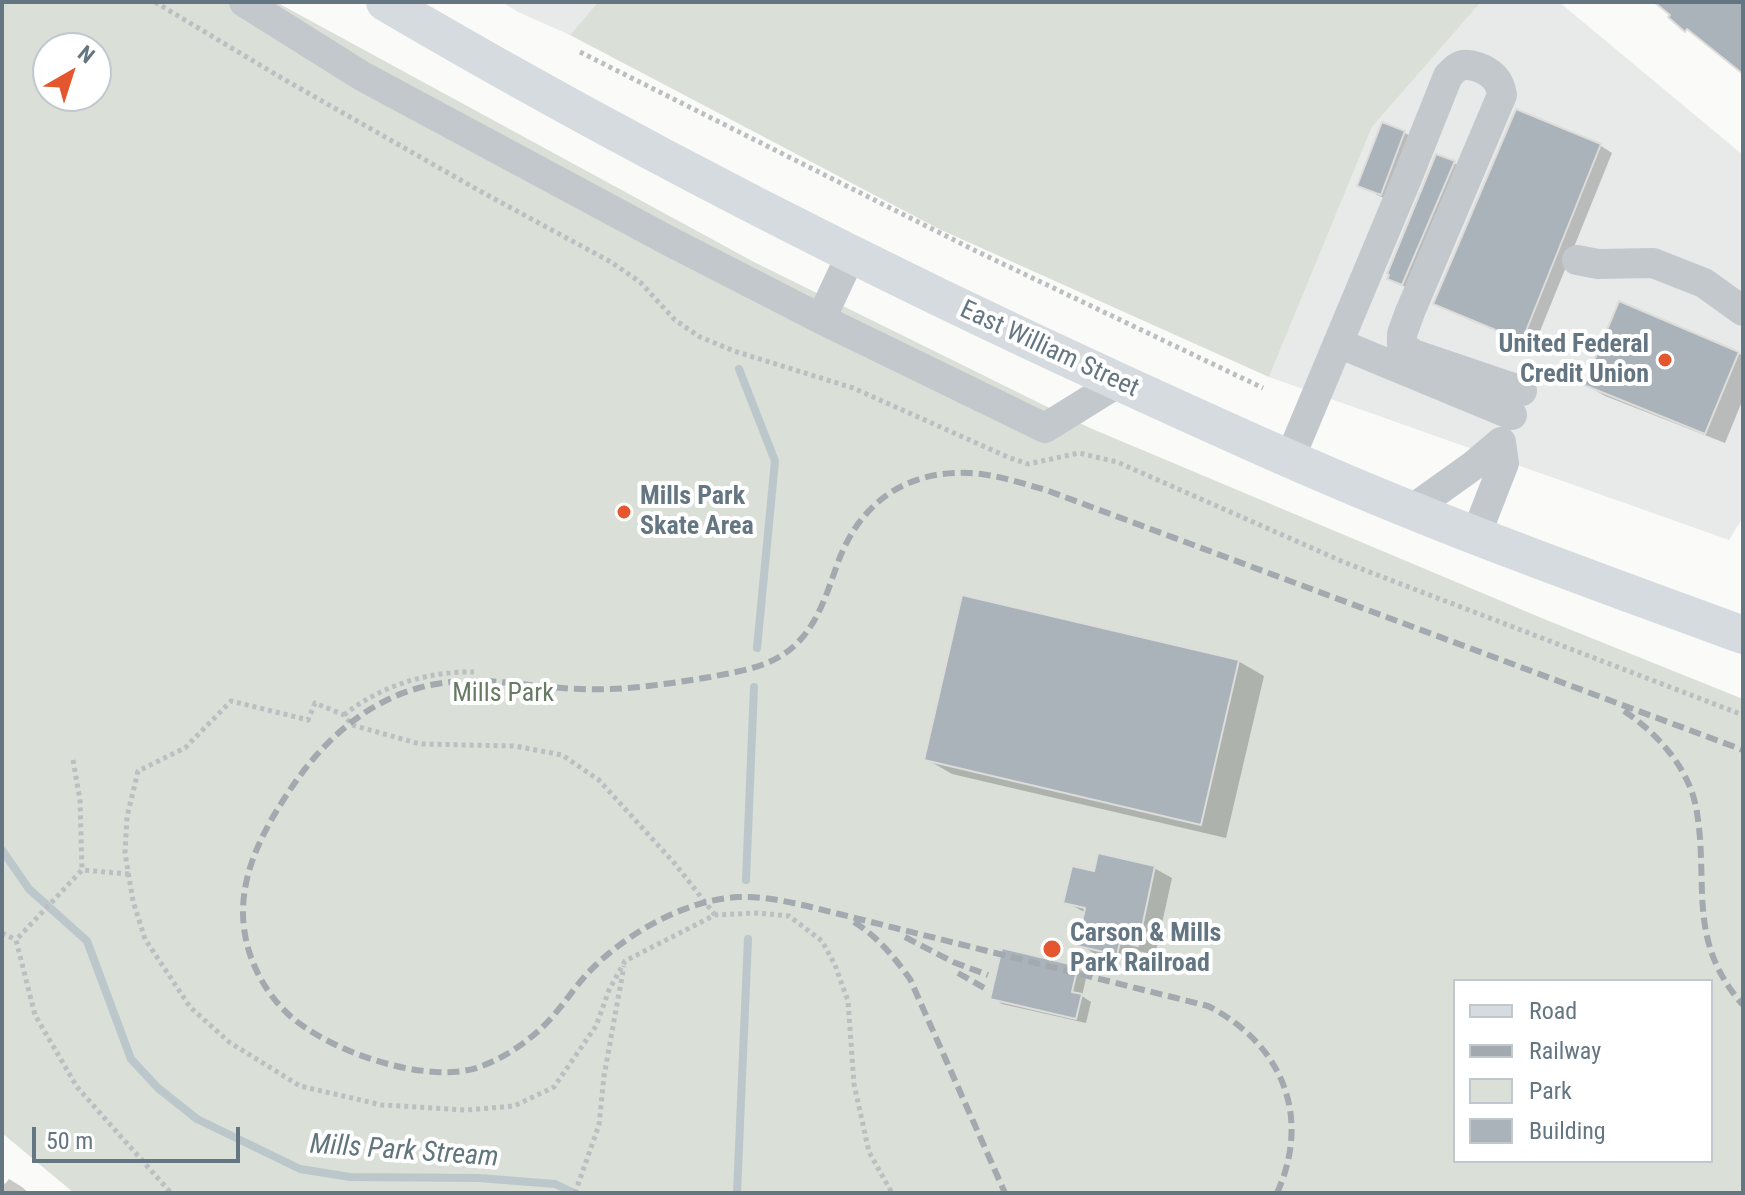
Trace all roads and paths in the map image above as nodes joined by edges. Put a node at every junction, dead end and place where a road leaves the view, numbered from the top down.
1 (244, 2) edge
2 (385, 2) edge
3 (580, 52) dead end
4 (851, 255) junction
5 (1577, 260) dead end
6 (1743, 311) edge
7 (821, 319) junction
8 (1338, 343) junction
9 (1119, 382) junction
10 (1263, 388) dead end
11 (1290, 458) junction
12 (1411, 510) junction
13 (1476, 535) junction
14 (1743, 635) edge
15 (474, 672) dead end
16 (344, 715) junction
17 (73, 760) dead end
18 (82, 870) junction
19 (129, 874) junction
20 (715, 915) junction
21 (2, 933) edge
22 (16, 940) junction
23 (625, 961) junction
24 (171, 1193) edge
25 (575, 1193) edge
26 (892, 1193) edge

1 - 7 lane
2 - 4 main road, East William Street
3 - 10 path
4 - 7 lane
4 - 9 main road, East William Street
5 - 6 lane
7 - 9 lane
8 - 8 lane
8 - 11 lane
9 - 11 main road, East William Street
11 - 12 main road, East William Street
12 - 13 main road, East William Street
12 - 13 lane
13 - 14 main road, East William Street
15 - 16 path
16 - 19 path
16 - 20 path
17 - 18 path
18 - 19 path
18 - 22 path
19 - 23 path
20 - 23 path
20 - 26 path
21 - 22 path
22 - 24 path
23 - 25 path

